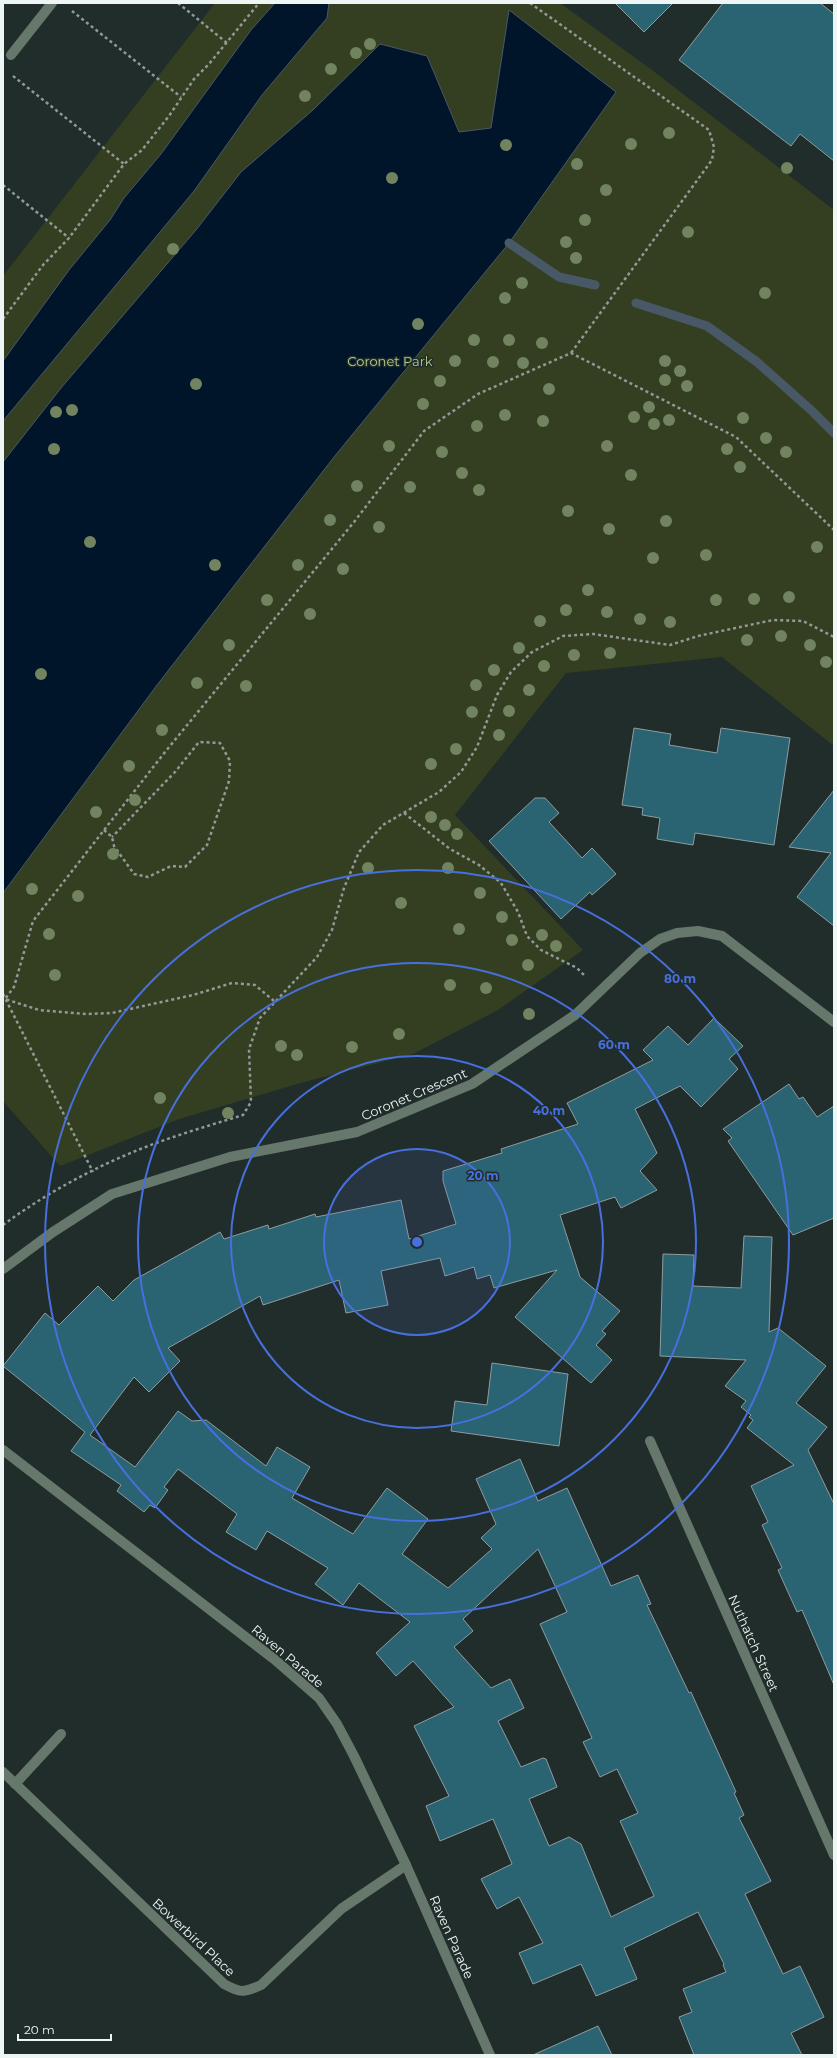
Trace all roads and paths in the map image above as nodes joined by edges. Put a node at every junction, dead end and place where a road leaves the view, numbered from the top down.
1 (52, 3) edge
2 (178, 3) edge
3 (259, 3) edge
4 (530, 3) edge
5 (68, 8) dead end
6 (227, 43) junction
7 (11, 55) dead end
8 (9, 73) dead end
9 (181, 97) junction
10 (124, 164) junction
11 (3, 185) edge
12 (69, 238) junction
13 (3, 319) edge
14 (571, 353) junction
15 (834, 530) edge
16 (834, 637) edge
17 (404, 813) junction
18 (104, 830) junction
19 (112, 837) junction
20 (601, 991) junction
21 (3, 994) edge
22 (5, 999) junction
23 (274, 1001) junction
24 (834, 1022) edge
25 (93, 1172) junction
26 (3, 1225) edge
27 (3, 1269) edge
28 (650, 1441) dead end
29 (3, 1450) edge
30 (61, 1734) dead end
31 (3, 1772) edge
32 (15, 1784) junction
33 (834, 1855) edge
34 (406, 1865) junction
35 (490, 2055) edge

1 - 7 street
2 - 6 path
3 - 6 path
4 - 14 path
5 - 9 path
6 - 9 path
8 - 10 path
9 - 10 path
10 - 12 path
11 - 12 path
12 - 13 path
14 - 15 path
14 - 18 path
16 - 17 path
17 - 20 path
17 - 23 path
18 - 19 path
18 - 22 path
19 - 19 path
20 - 24 street, Coronet Crescent
20 - 27 street, Coronet Crescent
21 - 22 path
22 - 23 path
22 - 25 path
23 - 25 path
25 - 26 path
28 - 33 street, Nuthatch Street
29 - 34 street, Raven Parade
30 - 32 street
31 - 32 street, Bowerbird Place
32 - 34 street, Bowerbird Place
34 - 35 street, Raven Parade

